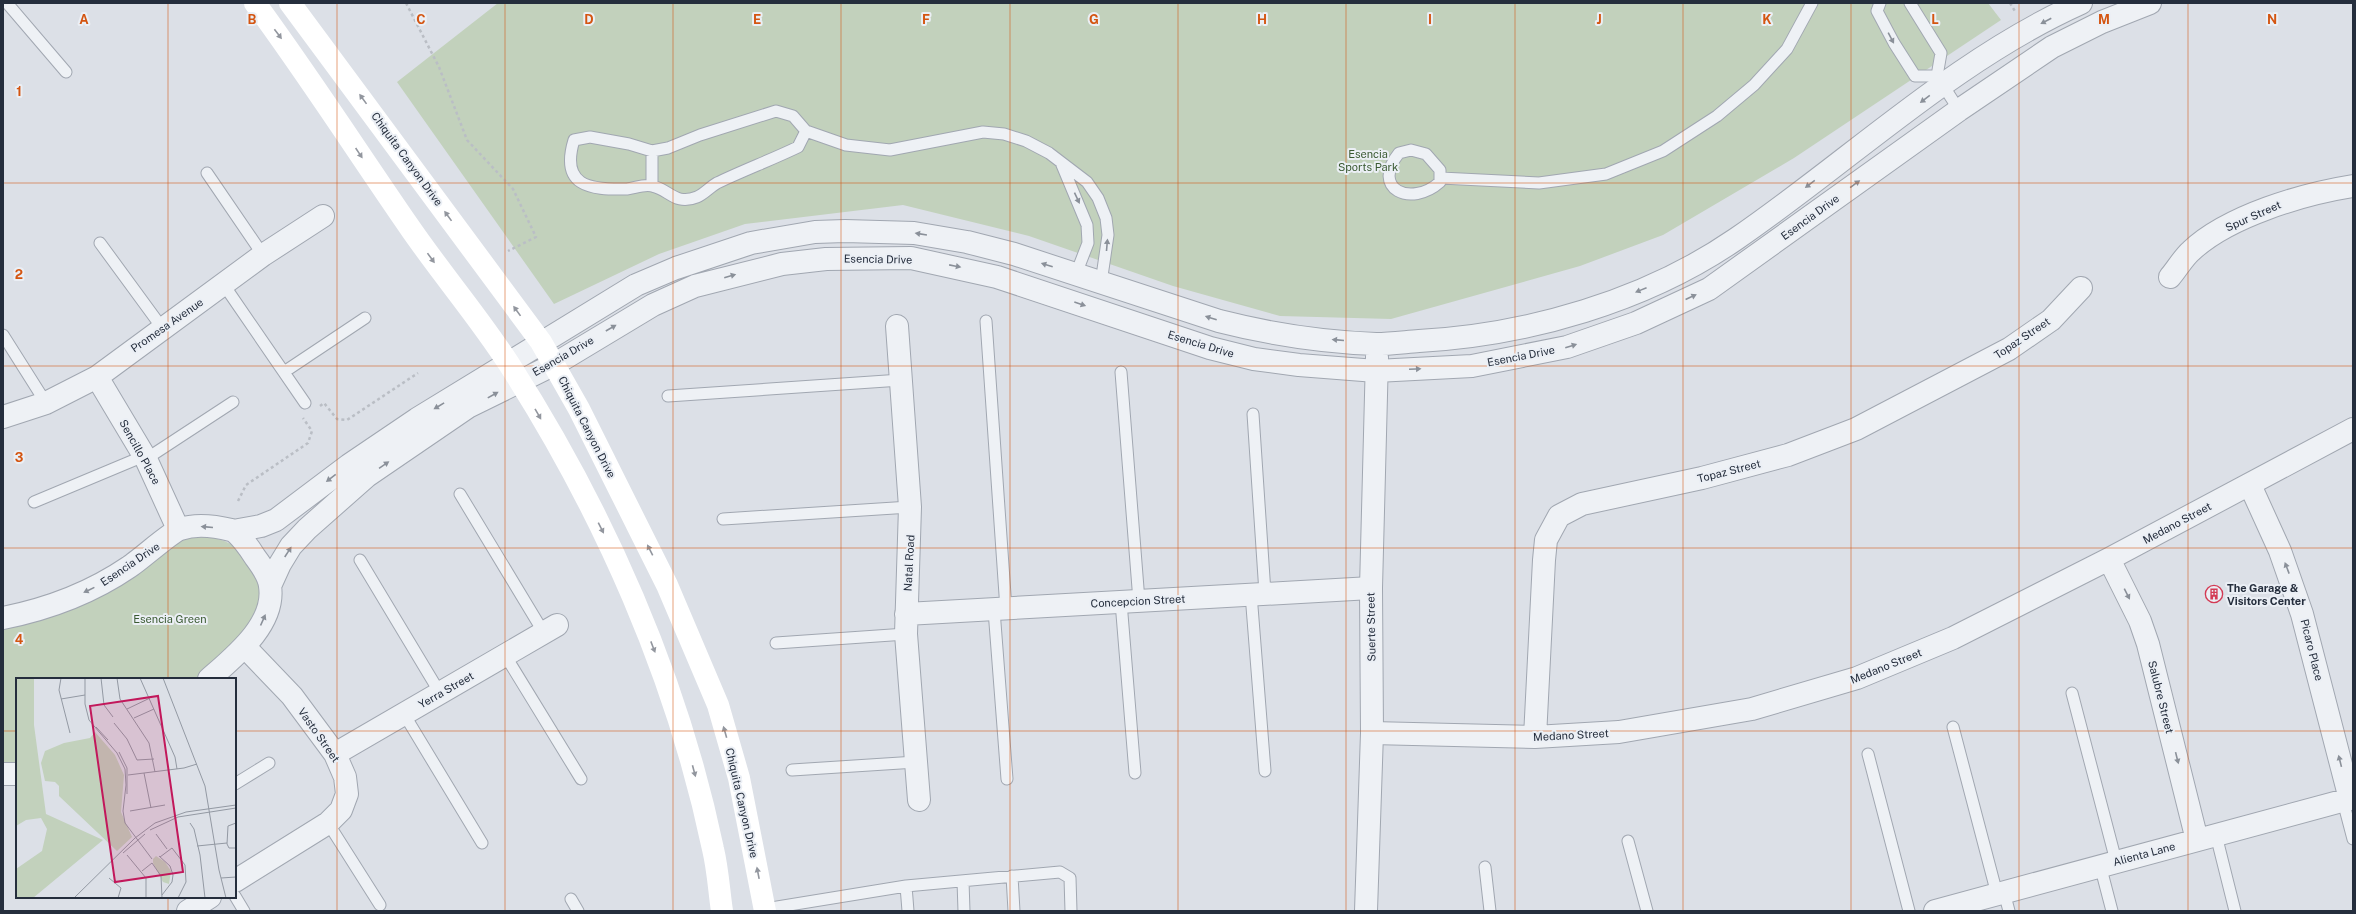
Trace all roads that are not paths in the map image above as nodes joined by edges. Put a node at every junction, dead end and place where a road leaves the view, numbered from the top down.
1 (7, 3) edge
2 (255, 3) edge
3 (290, 3) edge
4 (1812, 3) edge
5 (1880, 3) edge
6 (1910, 3) edge
7 (2081, 3) edge
8 (2150, 3) edge
9 (66, 72) dead end
10 (1941, 81) junction
11 (1959, 110) junction
12 (806, 131) junction
13 (652, 151) junction
14 (1061, 162) junction
15 (207, 173) dead end
16 (1441, 178) junction
17 (652, 186) junction
18 (2353, 186) edge
19 (323, 216) dead end
20 (100, 243) dead end
21 (262, 255) junction
22 (1076, 274) junction
23 (2170, 278) dead end
24 (1101, 283) junction
25 (224, 285) junction
26 (2081, 288) dead end
27 (366, 318) dead end
28 (986, 321) dead end
29 (897, 326) dead end
30 (163, 329) junction
31 (3, 335) edge
32 (541, 342) junction
33 (1377, 344) junction
34 (508, 362) junction
35 (554, 364) junction
36 (1376, 370) junction
37 (284, 372) junction
38 (1121, 372) dead end
39 (97, 377) junction
40 (901, 380) junction
41 (519, 381) junction
42 (668, 396) dead end
43 (234, 402) dead end
44 (305, 402) dead end
45 (46, 403) junction
46 (1253, 414) dead end
47 (3, 417) edge
48 (2353, 429) edge
49 (145, 458) junction
50 (2250, 485) junction
51 (460, 494) dead end
52 (34, 502) dead end
53 (910, 507) junction
54 (723, 519) dead end
55 (178, 529) junction
56 (233, 531) junction
57 (2110, 559) junction
58 (360, 560) dead end
59 (270, 586) junction
60 (1371, 588) junction
61 (1258, 594) junction
62 (1130, 601) junction
63 (1000, 609) junction
64 (3, 618) edge
65 (906, 624) junction
66 (550, 629) joint
67 (776, 643) dead end
68 (245, 647) junction
69 (505, 655) junction
70 (210, 678) edge
71 (440, 693) junction
72 (2072, 693) dead end
73 (404, 714) junction
74 (1953, 727) dead end
75 (1372, 733) junction
76 (1535, 737) junction
77 (335, 754) junction
78 (1868, 754) dead end
79 (916, 762) junction
80 (269, 763) dead end
81 (792, 770) dead end
82 (1265, 771) dead end
83 (1135, 773) dead end
84 (3, 774) edge
85 (16, 774) edge
86 (581, 779) dead end
87 (1007, 779) dead end
88 (236, 783) edge
89 (2348, 799) edge
90 (919, 800) dead end
91 (328, 823) junction
92 (2207, 837) junction
93 (2353, 839) edge
94 (1628, 841) dead end
95 (482, 843) dead end
96 (2108, 863) junction
97 (1486, 867) dead end
98 (1012, 876) junction
99 (236, 879) edge
100 (963, 881) junction
101 (906, 886) junction
102 (236, 898) edge
103 (571, 899) dead end
104 (2003, 899) edge
105 (380, 905) dead end
106 (765, 910) edge
107 (244, 911) edge
108 (578, 911) edge
109 (722, 911) edge
110 (908, 911) edge
111 (964, 911) edge
112 (1014, 911) edge
113 (1071, 911) edge
114 (1366, 911) edge
115 (1490, 911) edge
116 (1647, 911) edge
117 (1909, 911) edge
118 (1935, 911) edge
119 (2112, 911) edge
120 (2235, 911) edge

1 - 9 lane
2 -> 34 main road
32 -> 3 main road, Chiquita Canyon Drive
4 - 16 lane
5 -> 10 lane
6 - 10 lane
7 -> 10 street, Esencia Drive
8 - 11 street, Esencia Drive
10 - 11 lane
10 -> 33 street, Esencia Drive
36 -> 11 street, Esencia Drive
12 - 13 lane
12 - 14 lane
12 - 17 lane
13 - 17 lane
13 - 17 lane
14 -> 22 lane
24 -> 14 lane
15 - 21 lane
16 - 16 lane
18 - 23 street, Spur Street
19 - 21 street, Promesa Avenue
20 - 30 lane
21 - 25 street, Promesa Avenue
22 - 24 street, Esencia Drive
22 -> 32 street, Esencia Drive
33 -> 24 street, Esencia Drive
25 - 30 street, Promesa Avenue
25 - 37 lane
26 - 76 street, Topaz Street
27 - 37 lane
28 - 63 lane
29 - 40 street, Natal Road
30 - 39 street, Promesa Avenue
31 - 45 lane
32 - 34 street, Esencia Drive
32 - 35 main road, Chiquita Canyon Drive
33 - 36 street, Suerte Street
34 - 41 main road
34 -> 56 street, Esencia Drive
35 -> 36 street, Esencia Drive
35 - 41 street, Esencia Drive
106 -> 35 main road, Chiquita Canyon Drive
36 - 60 street, Suerte Street
37 - 44 lane
38 - 62 lane
39 - 45 street, Promesa Avenue
39 - 49 street, Sencillo Place
40 - 42 lane
40 - 53 street, Natal Road
59 -> 41 street, Esencia Drive
41 -> 109 main road
43 - 49 lane
45 - 47 street, Promesa Avenue
46 - 61 lane
48 - 50 street, Medano Street
49 - 52 lane
49 - 55 street, Sencillo Place
50 - 57 street, Medano Street
89 -> 50 street, Picaro Place
51 - 66 lane
53 - 54 lane
53 - 65 street, Natal Road
56 -> 55 street, Esencia Drive
55 -> 64 street, Esencia Drive
56 - 59 street
57 - 76 street, Medano Street
57 -> 92 street, Salubre Street
58 - 71 lane
68 -> 59 street, Esencia Drive
60 - 61 street, Concepcion Street
60 - 75 street, Suerte Street
61 - 62 street, Concepcion Street
61 - 82 lane
62 - 63 street, Concepcion Street
62 - 83 lane
63 - 65 street, Concepcion Street
63 - 87 lane
65 - 67 lane
65 - 79 street, Natal Road
66 - 69 street, Yerra Street
68 - 70 street, Esencia Drive
68 - 77 street, Vasto Street
69 - 71 street, Yerra Street
69 - 86 lane
71 - 73 street, Yerra Street
72 - 96 lane
73 - 77 street, Yerra Street
73 - 95 lane
74 - 104 lane
75 - 76 street, Medano Street
75 - 114 street, Suerte Street
77 - 91 street, Vasto Street
78 - 117 lane
79 - 81 lane
79 - 90 street, Natal Road
80 - 88 lane
84 - 85 street
89 - 92 street, Alienta Lane
89 - 93 lane
91 - 99 street, Vasto Street
91 - 105 lane
92 - 96 street, Alienta Lane
92 - 120 lane
94 - 116 lane
96 - 104 street, Alienta Lane
96 - 119 lane
97 - 115 lane
98 - 100 lane
98 - 112 lane
98 - 113 lane
100 - 101 lane
100 - 111 lane
101 - 106 lane
101 - 110 lane
102 - 107 lane
103 - 108 lane
104 - 118 street, Alienta Lane

